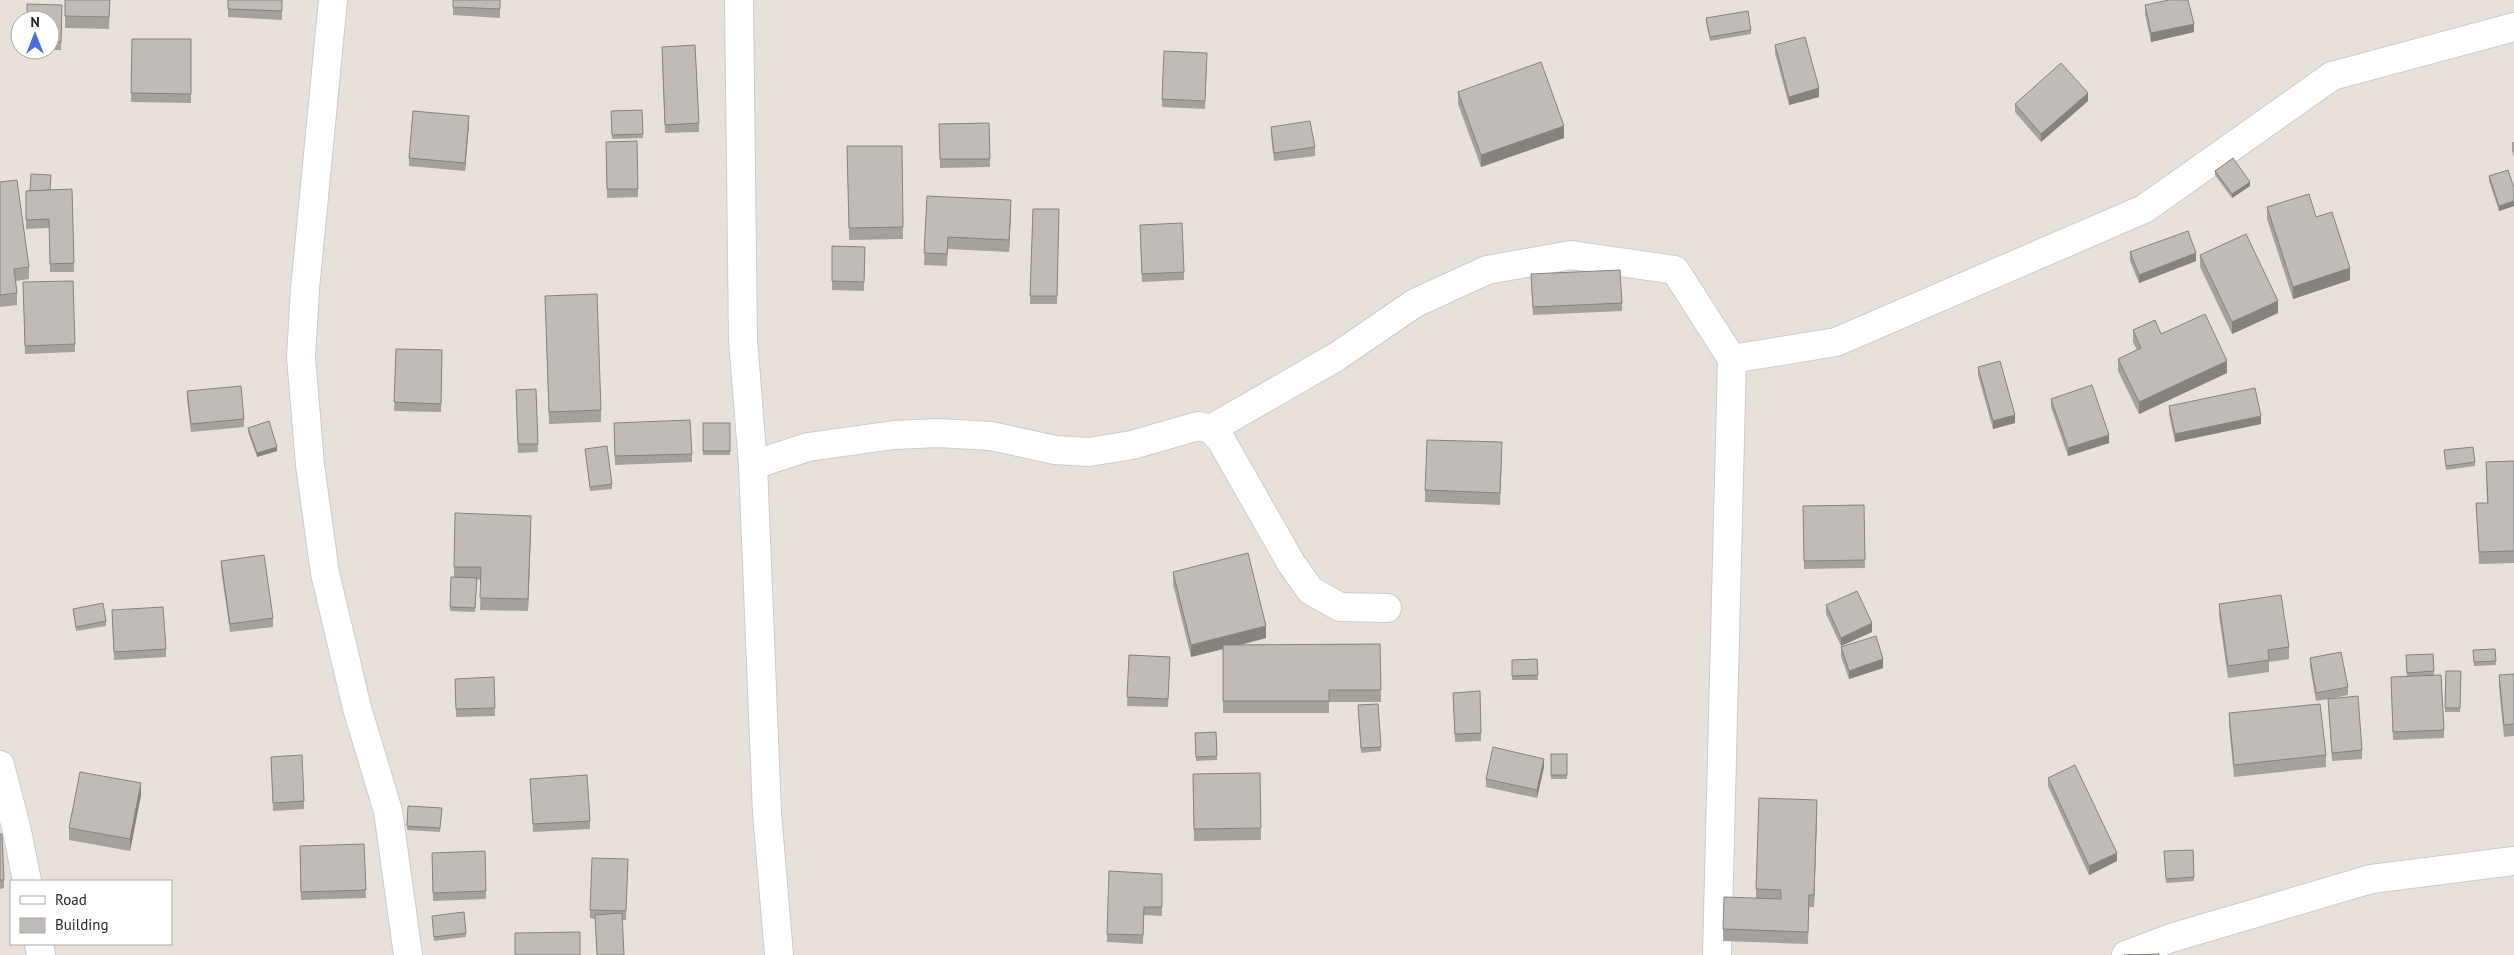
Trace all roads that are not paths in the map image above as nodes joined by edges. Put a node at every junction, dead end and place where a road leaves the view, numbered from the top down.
1 (333, 0) edge
2 (739, 0) edge
3 (2514, 27) edge
4 (1732, 359) junction
5 (1211, 430) junction
6 (753, 466) junction
7 (1387, 608) dead end
8 (0, 765) edge
9 (2514, 861) edge
10 (27, 880) edge
11 (408, 955) edge
12 (779, 955) edge
13 (1717, 955) edge
14 (2126, 955) edge

1 - 11 street
2 - 6 street
3 - 4 street
4 - 5 street
4 - 13 street
5 - 6 street
5 - 7 street
6 - 12 street
8 - 10 street
9 - 14 street

